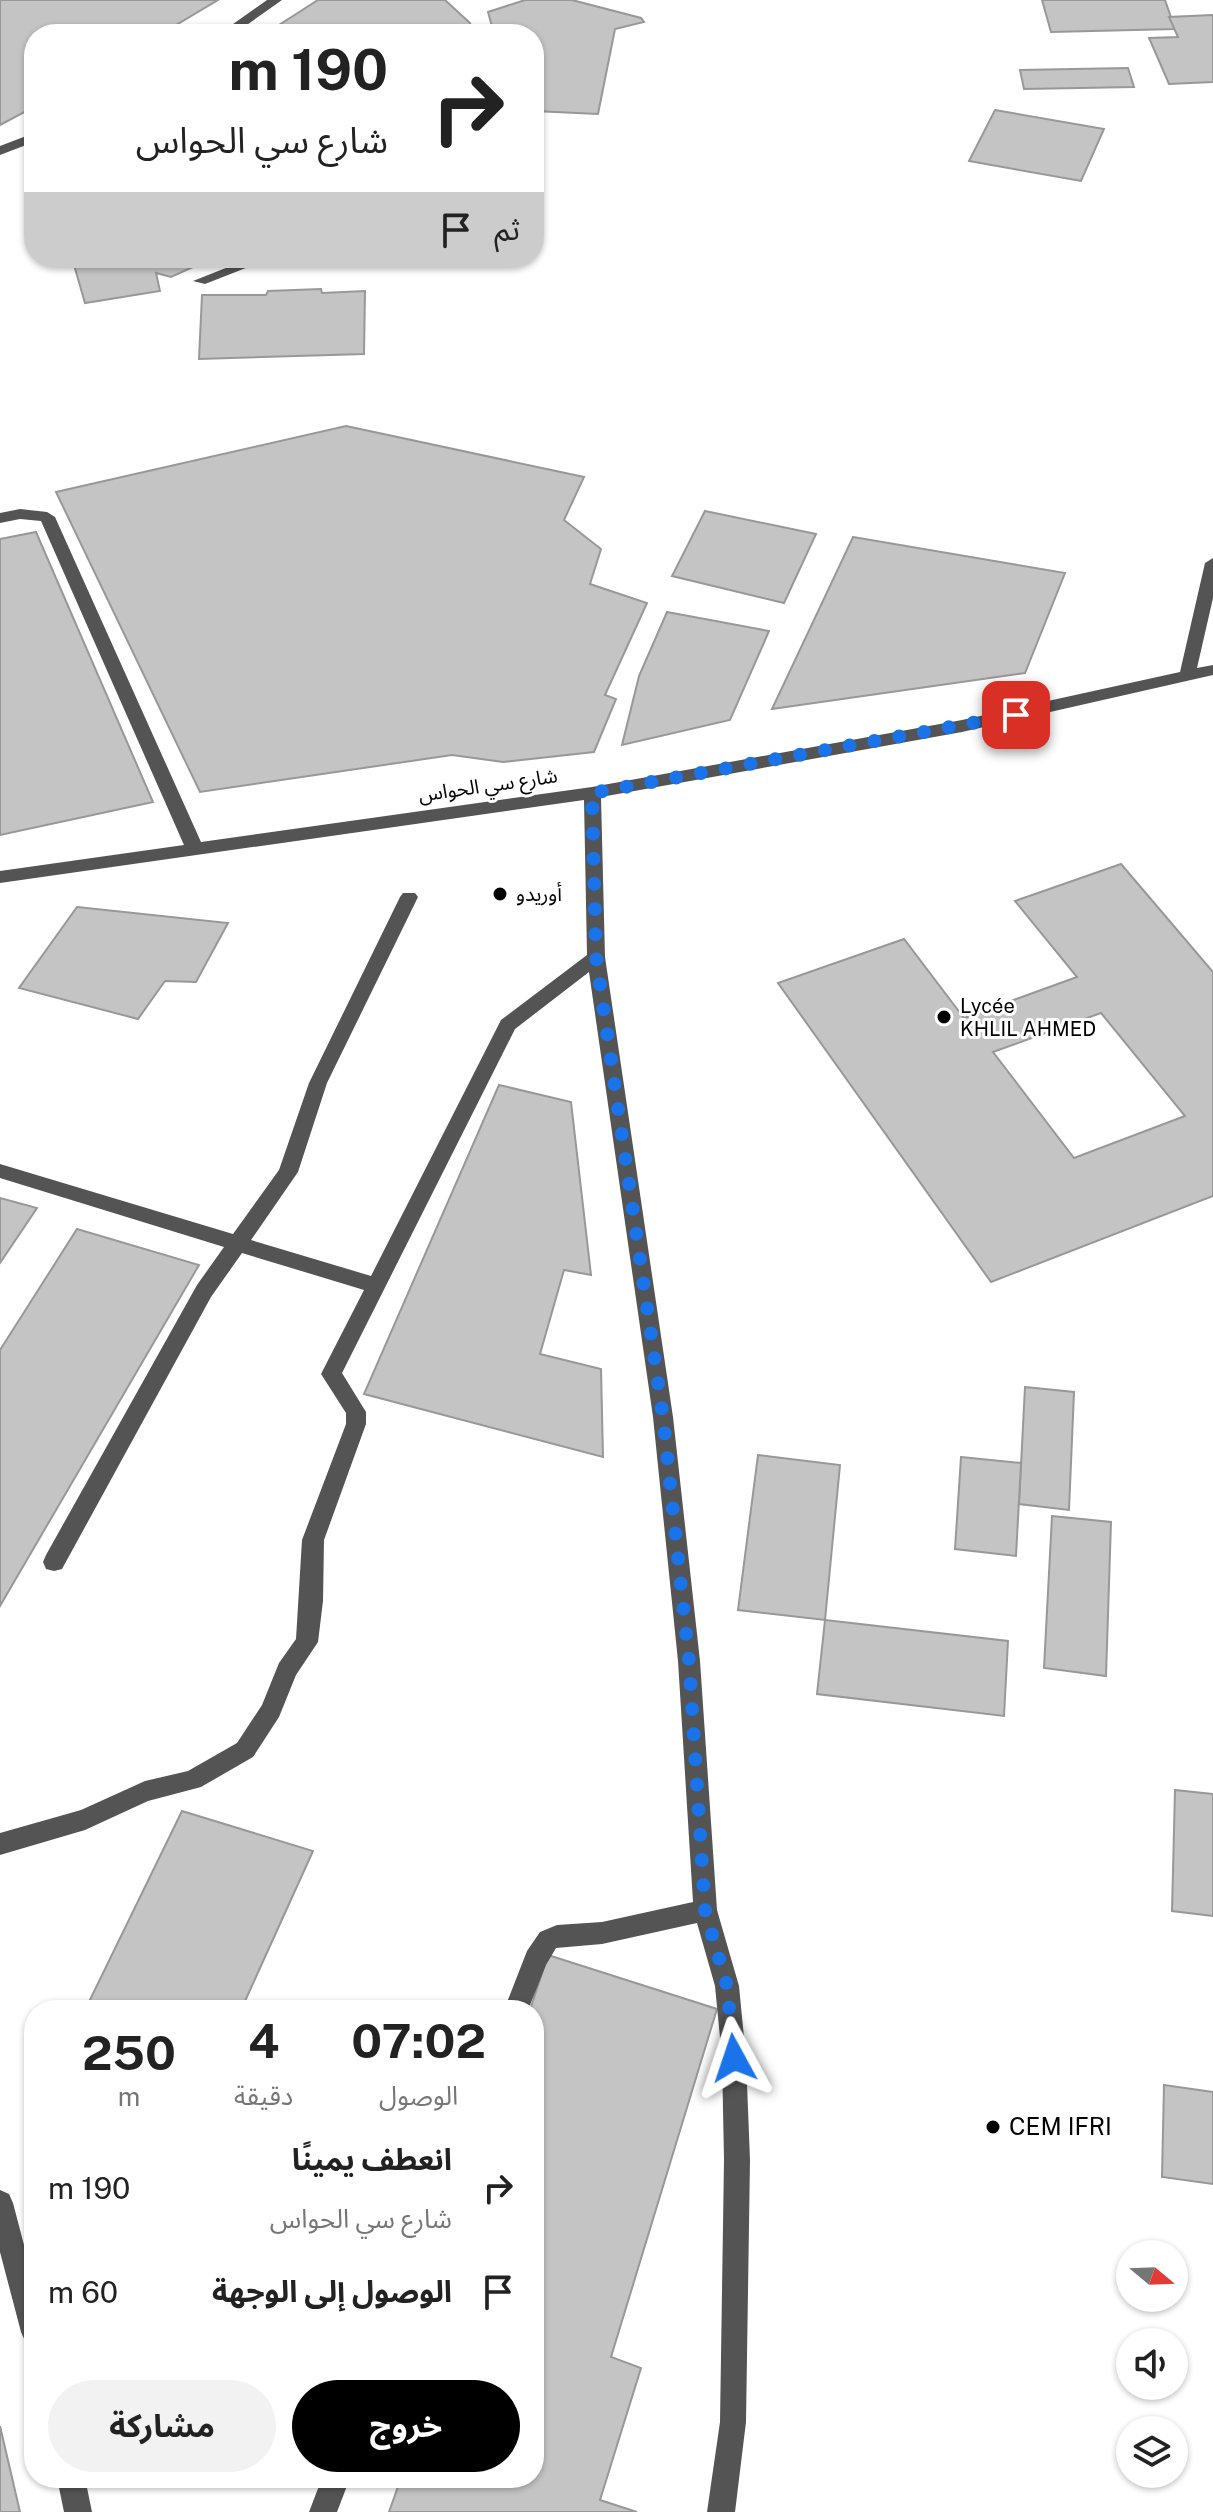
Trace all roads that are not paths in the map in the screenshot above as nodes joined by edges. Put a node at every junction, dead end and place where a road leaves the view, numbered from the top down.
1 (276, 0) edge
2 (240, 24) edge
3 (24, 141) edge
4 (0, 151) edge
5 (236, 268) edge
6 (200, 281) dead end
7 (0, 518) edge
8 (1213, 563) edge
9 (1213, 670) edge
10 (1187, 676) junction
11 (592, 793) junction
12 (194, 847) junction
13 (0, 877) edge
14 (409, 897) dead end
15 (596, 957) junction
16 (0, 1171) edge
17 (238, 1246) junction
18 (377, 1286) junction
19 (54, 1562) dead end
20 (0, 1844) edge
21 (705, 1910) junction
22 (520, 2000) edge
23 (0, 2203) edge
24 (24, 2294) edge
25 (73, 2488) edge
26 (332, 2488) edge
27 (78, 2512) edge
28 (323, 2512) edge
29 (721, 2512) edge

1 - 2 street
3 - 4 street
5 - 6 street
7 - 12 street
8 - 10 street
9 - 10 street, شارع سي الحواس
10 - 11 street, شارع سي الحواس
11 - 12 street, شارع سي الحواس
11 - 15 street
12 - 13 street, شارع سي الحواس
14 - 17 street
15 - 18 street
15 - 21 street
16 - 17 street
17 - 18 street
17 - 19 street
18 - 20 street
21 - 22 street
21 - 29 street
23 - 24 street
25 - 27 street
26 - 28 street

